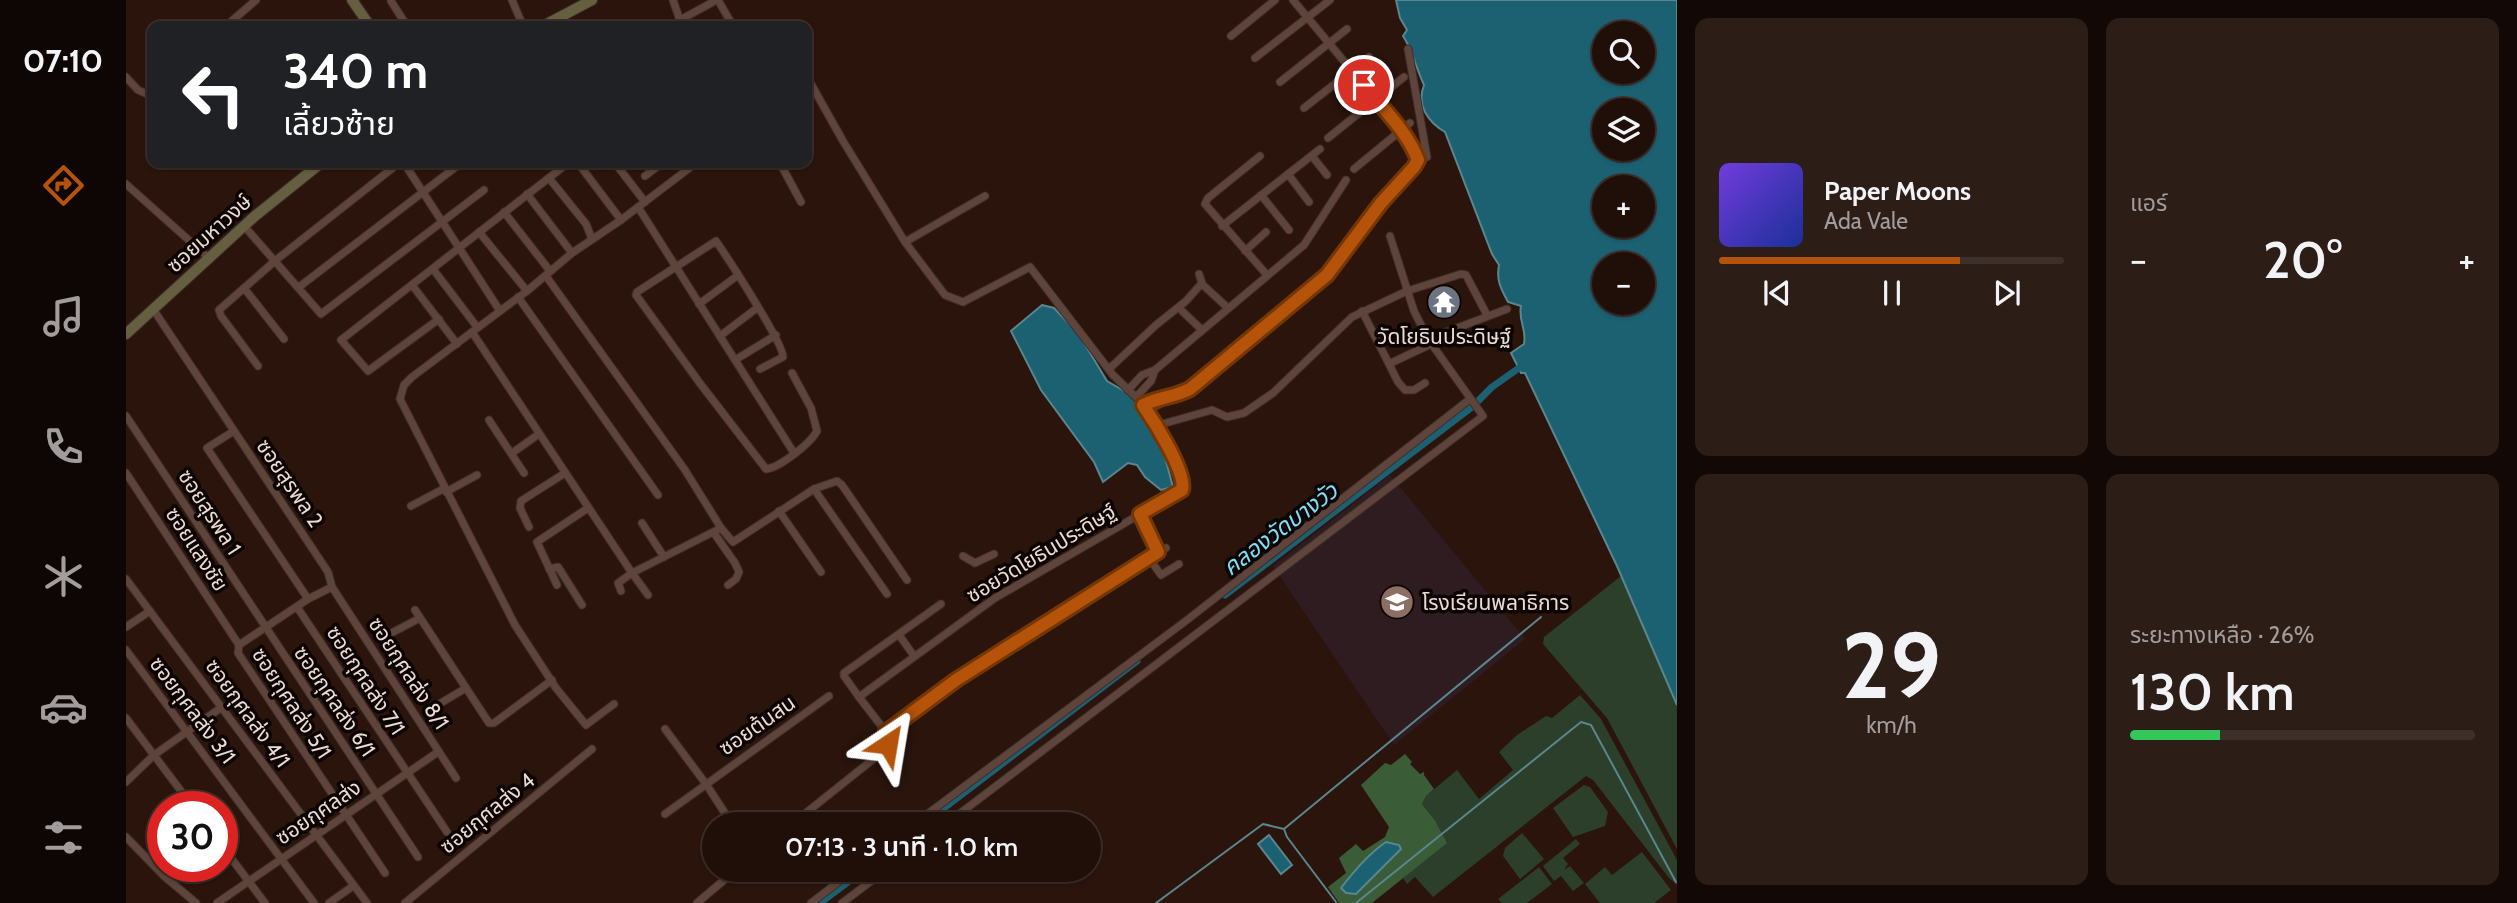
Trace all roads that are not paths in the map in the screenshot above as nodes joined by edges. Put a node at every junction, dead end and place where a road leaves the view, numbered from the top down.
1 (256, 0) edge
2 (352, 0) edge
3 (512, 0) edge
4 (592, 0) edge
5 (673, 0) edge
6 (1275, 0) edge
7 (1293, 0) edge
8 (1330, 0) edge
9 (391, 1) edge
10 (715, 1) edge
11 (1308, 18) junction
12 (232, 21) edge
13 (367, 21) edge
14 (404, 21) edge
15 (521, 21) edge
16 (552, 21) edge
17 (680, 21) edge
18 (684, 21) edge
19 (729, 21) edge
20 (1347, 29) dead end
21 (1231, 36) dead end
22 (1329, 44) junction
23 (1408, 49) dead end
24 (1369, 57) dead end
25 (1255, 58) dead end
26 (1352, 70) junction
27 (126, 77) edge
28 (1404, 77) dead end
29 (1280, 82) dead end
30 (812, 85) edge
31 (147, 94) edge
32 (1377, 100) junction
33 (1304, 108) dead end
34 (1410, 123) dead end
35 (1402, 131) junction
36 (1328, 138) dead end
37 (1321, 149) dead end
38 (1260, 156) dead end
39 (1311, 156) junction
40 (1418, 160) junction
41 (315, 168) edge
42 (395, 168) edge
43 (405, 168) edge
44 (454, 168) edge
45 (562, 168) edge
46 (582, 168) edge
47 (618, 168) edge
48 (655, 168) edge
49 (689, 168) edge
50 (783, 168) edge
51 (1354, 169) dead end
52 (1288, 174) junction
53 (1326, 175) dead end
54 (645, 176) dead end
55 (549, 178) junction
56 (1346, 180) dead end
57 (126, 184) edge
58 (484, 190) dead end
59 (422, 191) junction
60 (527, 194) junction
61 (985, 195) dead end
62 (1261, 195) junction
63 (1196, 196) dead end
64 (801, 202) dead end
65 (1309, 202) dead end
66 (1205, 204) junction
67 (641, 205) junction
68 (504, 212) junction
69 (621, 220) junction
70 (441, 222) junction
71 (1222, 226) junction
72 (245, 227) junction
73 (1289, 230) dead end
74 (479, 232) junction
75 (1266, 232) dead end
76 (1390, 236) dead end
77 (592, 239) junction
78 (905, 242) junction
79 (458, 249) junction
80 (1245, 251) junction
81 (572, 253) junction
82 (210, 259) junction
83 (276, 260) junction
84 (675, 266) junction
85 (433, 268) junction
86 (548, 273) junction
87 (1199, 275) dead end
88 (1266, 275) junction
89 (737, 276) junction
90 (412, 285) junction
91 (1204, 286) dead end
92 (299, 287) junction
93 (244, 288) junction
94 (527, 291) junction
95 (1407, 291) junction
96 (519, 297) junction
97 (699, 304) junction
98 (757, 308) junction
99 (1228, 308) junction
100 (1507, 309) dead end
101 (153, 310) junction
102 (500, 311) junction
103 (1182, 311) dead end
104 (1362, 311) junction
105 (1487, 315) junction
106 (439, 320) junction
107 (474, 330) junction
108 (1202, 330) junction
109 (126, 334) edge
110 (776, 335) junction
111 (720, 336) junction
112 (284, 339) dead end
113 (1429, 341) junction
114 (457, 344) junction
115 (735, 360) junction
116 (1389, 364) junction
117 (258, 366) dead end
118 (760, 369) dead end
119 (1109, 369) junction
120 (1155, 370) junction
121 (792, 373) dead end
122 (1425, 383) dead end
123 (1129, 390) junction
124 (1136, 397) junction
125 (1472, 401) junction
126 (1145, 408) junction
127 (126, 416) edge
128 (488, 420) dead end
129 (1155, 426) junction
130 (234, 430) junction
131 (539, 434) junction
132 (512, 453) junction
133 (794, 453) junction
134 (126, 473) edge
135 (524, 473) dead end
136 (565, 473) junction
137 (477, 475) dead end
138 (814, 489) junction
139 (445, 490) junction
140 (658, 495) dead end
141 (411, 506) dead end
142 (588, 508) junction
143 (779, 511) junction
144 (1140, 514) junction
145 (642, 523) dead end
146 (530, 527) dead end
147 (717, 531) junction
148 (994, 554) dead end
149 (963, 556) dead end
150 (664, 557) junction
151 (1149, 558) junction
152 (1179, 564) dead end
153 (549, 569) junction
154 (821, 572) dead end
155 (632, 573) junction
156 (126, 579) edge
157 (907, 580) dead end
158 (557, 585) dead end
159 (728, 585) dead end
160 (332, 587) junction
161 (621, 592) dead end
162 (887, 594) dead end
163 (648, 595) dead end
164 (308, 599) junction
165 (941, 604) dead end
166 (582, 605) dead end
167 (297, 607) junction
168 (415, 610) dead end
169 (150, 611) junction
170 (420, 618) junction
171 (126, 627) edge
172 (266, 628) junction
173 (899, 635) junction
174 (380, 639) dead end
175 (239, 645) junction
176 (126, 650) edge
177 (914, 656) junction
178 (552, 680) junction
179 (466, 688) junction
180 (829, 696) dead end
181 (859, 696) junction
182 (614, 705) dead end
183 (434, 706) dead end
184 (222, 707) junction
185 (126, 718) edge
186 (665, 729) dead end
187 (187, 731) junction
188 (886, 732) junction
189 (592, 750) dead end
190 (438, 751) junction
191 (154, 755) junction
192 (407, 773) junction
193 (456, 778) dead end
194 (126, 782) edge
195 (706, 784) junction
196 (181, 791) edge
197 (376, 794) junction
198 (724, 812) edge
199 (807, 812) edge
200 (930, 812) edge
201 (962, 812) edge
202 (665, 814) dead end
203 (344, 815) junction
204 (447, 832) dead end
205 (316, 835) junction
206 (126, 838) edge
207 (418, 857) dead end
208 (281, 858) junction
209 (238, 868) edge
210 (385, 873) dead end
211 (248, 881) junction
212 (722, 882) edge
213 (838, 882) edge
214 (870, 882) edge
215 (353, 886) junction
216 (196, 903) edge
217 (217, 903) edge
218 (265, 903) edge
219 (314, 903) edge
220 (329, 903) edge
221 (366, 903) edge
222 (405, 903) edge
223 (697, 903) edge
224 (811, 903) edge
225 (842, 903) edge

1 - 12 street
2 - 13 street
3 - 15 street
4 - 16 street
5 - 17 street
6 - 21 street
7 - 11 street
8 - 11 street
9 - 14 street
10 - 18 street
10 - 19 street
11 - 22 street
11 - 25 street
20 - 22 street
22 - 26 street
22 - 29 street
23 - 40 street
24 - 26 street
26 - 32 street
26 - 33 street
27 - 31 street
28 - 32 street
30 - 78 street
32 - 35 street
32 - 36 street
34 - 35 street
35 - 40 street
35 - 51 street
37 - 39 street
38 - 66 street
39 - 52 street
39 - 53 street
40 - 126 street
41 - 72 street, ซอยมหาวงษ์
42 - 83 street
43 - 59 street
44 - 59 street
45 - 55 street
46 - 69 street
47 - 67 street
48 - 54 street
49 - 67 street
50 - 64 street
52 - 62 street
52 - 65 street
55 - 60 street
55 - 77 street
56 - 88 street
57 - 82 street
58 - 70 street
59 - 70 street
59 - 92 street
60 - 68 street
60 - 81 street
61 - 78 street
62 - 71 street
62 - 73 street
63 - 66 street
66 - 71 street
67 - 69 street
67 - 84 street
68 - 74 street
68 - 86 street
69 - 77 street
70 - 79 street
70 - 92 street
71 - 80 street
72 - 82 street, ซอยมหาวงษ์
72 - 83 street
74 - 79 street
74 - 94 street
75 - 80 street
76 - 95 street
77 - 81 street
78 - 119 street
79 - 85 street
79 - 102 street
80 - 88 street
81 - 86 street
82 - 101 street, ซอยมหาวงษ์
83 - 92 street
83 - 93 street
84 - 89 street
84 - 97 street
84 - 133 street
85 - 90 street
85 - 107 street
86 - 94 street
86 - 147 street
87 - 119 street
88 - 99 street
89 - 97 street
89 - 98 street
90 - 106 street
90 - 106 street
91 - 99 street
93 - 112 street
93 - 117 street
94 - 96 street
95 - 104 street
95 - 105 street
95 - 113 street
96 - 102 street
96 - 140 street
97 - 111 street
98 - 110 street
98 - 111 street
99 - 108 street
100 - 105 street
101 - 109 street, ซอยมหาวงษ์
101 - 130 street, ซอยสุรพล 2
102 - 107 street
103 - 108 street
104 - 116 street
104 - 129 street
105 - 113 street
106 - 114 street
107 - 114 street
107 - 131 street
108 - 120 street
110 - 115 street
110 - 118 street
111 - 115 street
113 - 116 street
113 - 125 street
114 - 139 street
115 - 133 street
116 - 122 street
119 - 123 street
120 - 123 street
120 - 124 street
121 - 133 street
123 - 124 street
124 - 126 street
125 - 200 street
125 - 201 street
126 - 129 street
127 - 172 street, ซอยสุรพล 1
128 - 132 street
129 - 144 street, ซอยวัดโยธินประดิษฐ์
130 - 160 street, ซอยสุรพล 2
130 - 164 street
131 - 132 street
131 - 136 street
132 - 135 street
134 - 175 street, ซอยแสงชัย
136 - 142 street
136 - 146 street
137 - 139 street
138 - 143 street
138 - 157 street
138 - 162 street
139 - 141 street
139 - 178 street
142 - 153 street
142 - 155 street
143 - 147 street
143 - 154 street
144 - 151 street
144 - 177 street, ซอยวัดโยธินประดิษฐ์
145 - 150 street
147 - 150 street
147 - 159 street
148 - 149 street
150 - 155 street
151 - 152 street
151 - 188 street
153 - 158 street
153 - 166 street
155 - 161 street
155 - 163 street
156 - 169 street, ซอยกุศลส่ง 4/1
160 - 164 street
160 - 190 street, ซอยกุศลส่ง 8/1
164 - 167 street
165 - 173 street
167 - 172 street
167 - 192 street, ซอยกุศลส่ง 7/1
168 - 170 street
169 - 171 street
169 - 184 street, ซอยกุศลส่ง 4/1
170 - 174 street
170 - 179 street
172 - 175 street
172 - 197 street, ซอยกุศลส่ง 6/1
173 - 177 street
173 - 181 street
175 - 203 street, ซอยกุศลส่ง 5/1
176 - 187 street, ซอยกุศลส่ง 3/1
177 - 181 street, ซอยวัดโยธินประดิษฐ์
178 - 179 street
178 - 182 street
179 - 183 street
180 - 195 street, ซอยต้นสน
181 - 188 street
184 - 187 street
184 - 205 street, ซอยกุศลส่ง 4/1
185 - 191 street
186 - 195 street
187 - 191 street
187 - 208 street, ซอยกุศลส่ง 3/1
188 - 199 street
189 - 222 street, ซอยกุศลส่ง 4
190 - 192 street, ซอยกุศลส่ง
190 - 193 street, ซอยกุศลส่ง 8/1
191 - 194 street
191 - 196 street
192 - 197 street, ซอยกุศลส่ง
192 - 204 street, ซอยกุศลส่ง 7/1
195 - 198 street
195 - 202 street, ซอยต้นสน
197 - 203 street, ซอยกุศลส่ง
197 - 207 street, ซอยกุศลส่ง 6/1
203 - 205 street, ซอยกุศลส่ง
203 - 210 street, ซอยกุศลส่ง 5/1
205 - 208 street, ซอยกุศลส่ง
205 - 215 street
206 - 216 street
208 - 211 street, ซอยกุศลส่ง
208 - 219 street, ซอยกุศลส่ง 3/1
209 - 211 street
211 - 217 street, ซอยกุศลส่ง
211 - 218 street
212 - 223 street
213 - 224 street
214 - 225 street
215 - 220 street
215 - 221 street

